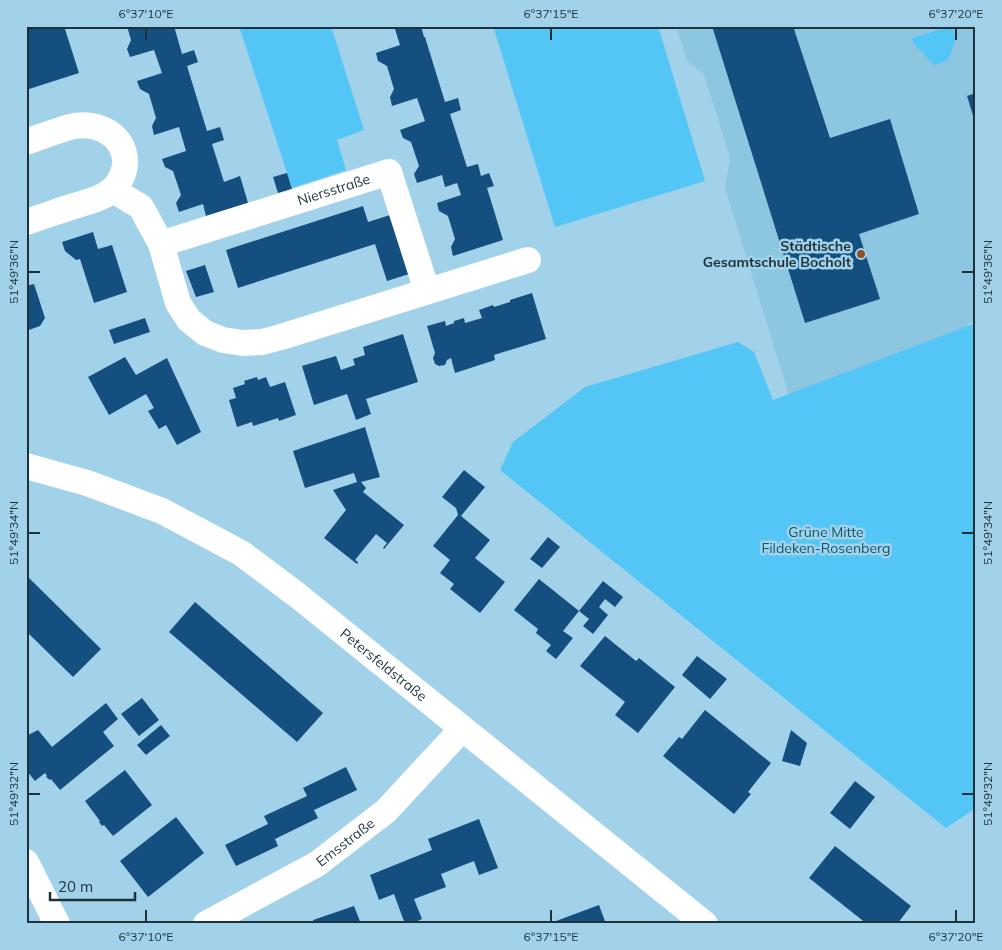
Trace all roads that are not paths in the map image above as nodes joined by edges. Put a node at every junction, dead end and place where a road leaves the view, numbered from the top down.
1 (26, 142) edge
2 (112, 190) junction
3 (26, 222) edge
4 (161, 244) junction
5 (528, 260) dead end
6 (427, 291) junction
7 (26, 466) edge
8 (462, 728) junction
9 (26, 862) edge
10 (57, 924) edge
11 (206, 924) edge
12 (705, 924) edge

1 - 2 street
2 - 3 street
2 - 4 street
4 - 6 street
4 - 6 street, Niersstraße
5 - 6 street
7 - 8 street, Petersfeldstraße
8 - 11 street, Emsstraße
8 - 12 street, Petersfeldstraße
9 - 10 street

